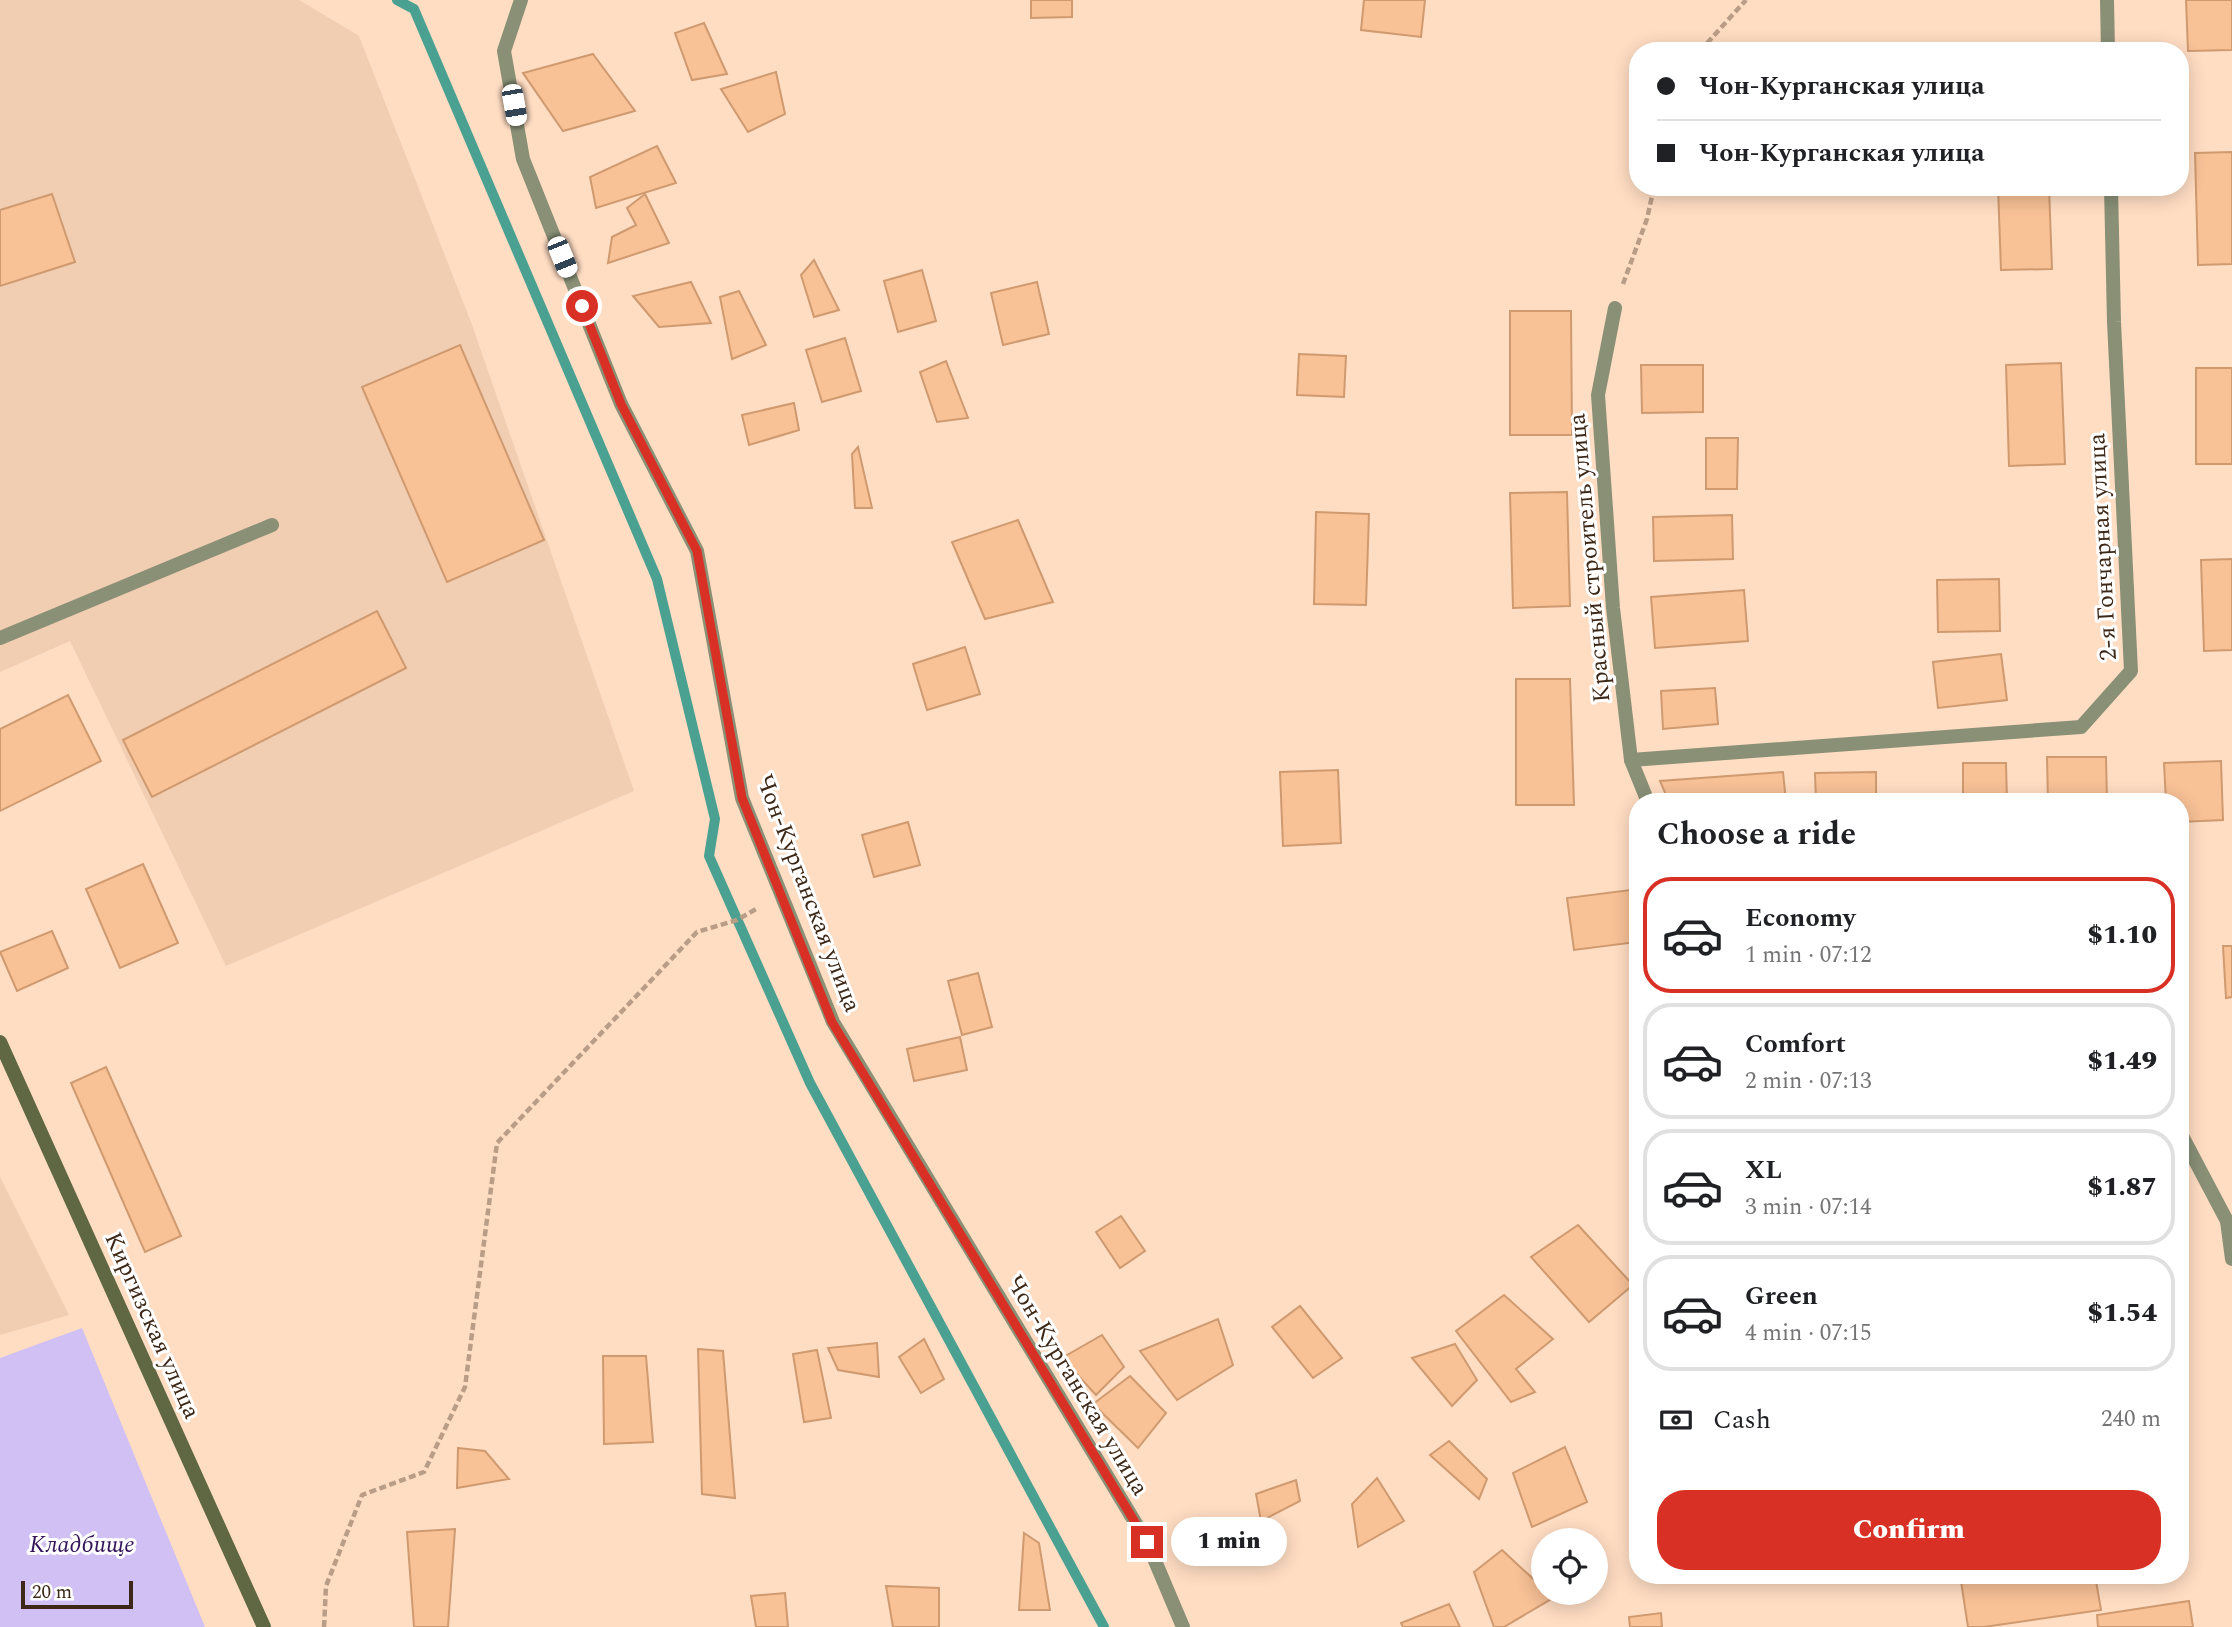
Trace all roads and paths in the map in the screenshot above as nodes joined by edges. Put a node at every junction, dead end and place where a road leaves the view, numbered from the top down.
1 (521, 0) edge
2 (1746, 0) edge
3 (2107, 0) edge
4 (1708, 42) edge
5 (2108, 42) edge
6 (1652, 196) edge
7 (2111, 196) edge
8 (1615, 308) joint
9 (272, 525) dead end
10 (0, 638) edge
11 (1631, 760) junction
12 (1644, 793) edge
13 (782, 895) junction
14 (0, 1042) edge
15 (2189, 1149) edge
16 (2232, 1259) edge
17 (264, 1627) edge
18 (324, 1627) edge
19 (1183, 1627) edge

1 - 13 street, Чон-Курганская улица
2 - 4 path
3 - 5 street
6 - 8 path
7 - 11 street, 2-я Гончарная улица
8 - 11 street, Красный строитель улица
9 - 10 street
11 - 12 street, Красный строитель улица
13 - 18 path
13 - 19 street, Чон-Курганская улица
14 - 17 main road, Киргизская улица
15 - 16 street

